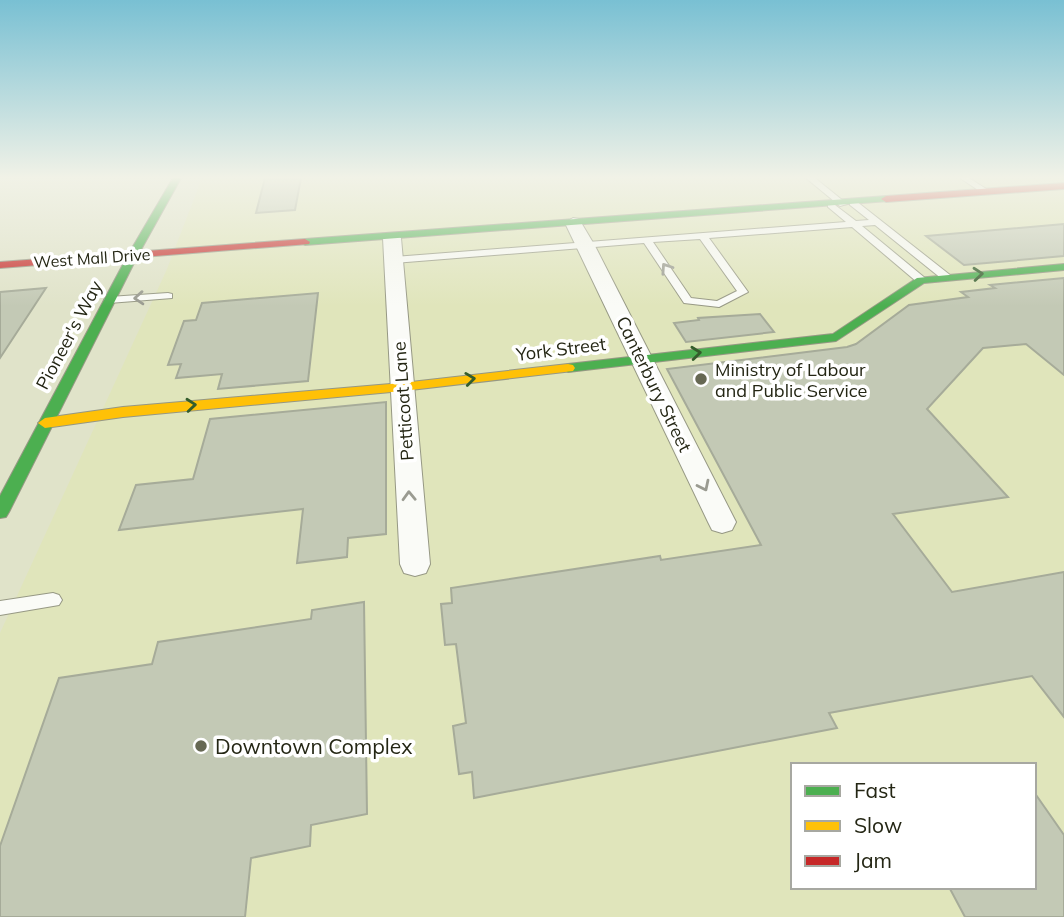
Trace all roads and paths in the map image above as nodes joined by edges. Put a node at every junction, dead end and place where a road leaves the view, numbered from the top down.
1 (153, 221) edge
2 (603, 221) edge
3 (852, 221) edge
4 (877, 222) joint
5 (572, 223) junction
6 (855, 225) junction
7 (703, 236) junction
8 (647, 241) junction
9 (586, 246) junction
10 (393, 249) junction
11 (133, 255) junction
12 (0, 265) edge
13 (1064, 267) edge
14 (946, 277) junction
15 (920, 280) junction
16 (168, 296) dead end
17 (109, 300) junction
18 (642, 359) junction
19 (402, 387) junction
20 (45, 423) junction
21 (0, 512) edge
22 (722, 522) dead end
23 (415, 564) dead end
24 (54, 600) dead end
25 (0, 607) edge

1 - 11 street, Pioneer's Way
2 - 5 street, West Mall Drive
3 - 6 lane
4 - 6 lane
4 - 14 lane
5 - 9 street, Canterbury Street
5 - 10 street, West Mall Drive
6 - 7 lane
6 - 15 lane
7 - 8 lane
7 -> 8 lane
8 - 9 lane
9 - 10 lane
9 - 18 street, Canterbury Street
10 - 11 street, West Mall Drive
10 - 19 street, Petticoat Lane
11 - 12 street, West Mall Drive
11 - 17 street, Pioneer's Way
14 -> 13 street, York Street
14 - 15 street, York Street
18 -> 15 street, York Street
16 -> 17 lane
17 - 20 street, Pioneer's Way
19 -> 18 street, York Street
18 -> 22 street, Canterbury Street
20 -> 19 street, York Street
23 -> 19 street, Petticoat Lane
20 - 21 street, Pioneer's Way
24 - 25 lane

